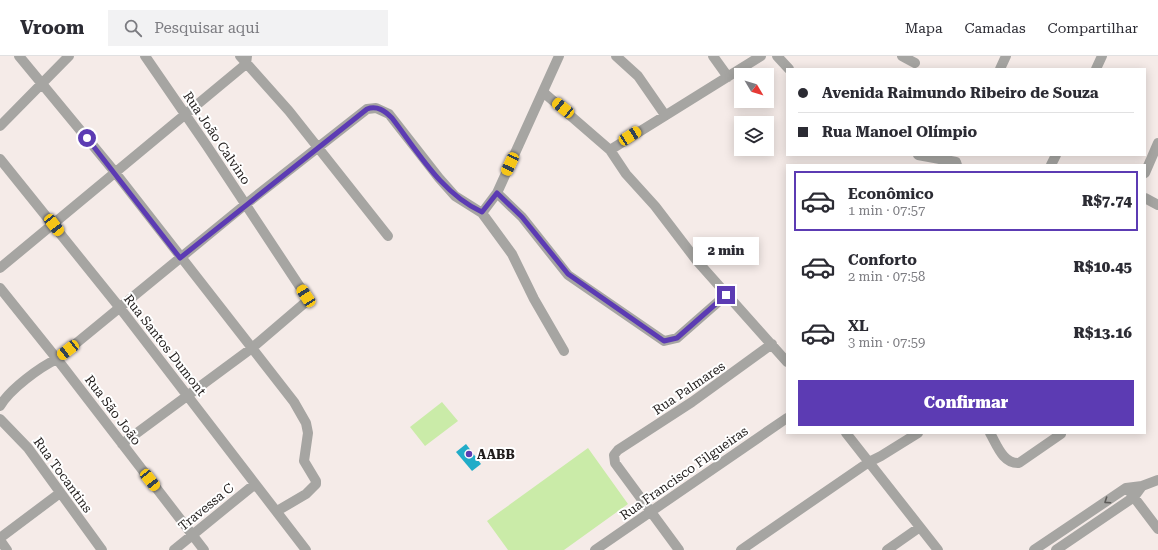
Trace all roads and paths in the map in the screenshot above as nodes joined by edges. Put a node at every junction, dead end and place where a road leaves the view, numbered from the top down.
1 (19, 56) edge
2 (68, 56) edge
3 (145, 56) edge
4 (559, 56) edge
5 (616, 56) edge
6 (713, 56) edge
7 (761, 56) edge
8 (777, 56) edge
9 (902, 56) edge
10 (1006, 56) edge
11 (1102, 56) edge
12 (245, 58) edge
13 (915, 63) edge
14 (788, 68) edge
15 (1000, 68) edge
16 (1096, 68) edge
17 (728, 77) junction
18 (42, 83) junction
19 (543, 92) junction
20 (185, 114) junction
21 (665, 115) junction
22 (0, 126) edge
23 (1158, 143) edge
24 (319, 149) junction
25 (610, 150) junction
26 (925, 156) edge
27 (0, 159) edge
28 (958, 161) edge
29 (114, 171) junction
30 (1146, 171) edge
31 (497, 193) junction
32 (1146, 199) edge
33 (246, 204) junction
34 (1158, 205) edge
35 (482, 212) junction
36 (54, 225) junction
37 (388, 236) dead end
38 (180, 258) junction
39 (0, 268) edge
40 (0, 288) edge
41 (726, 295) junction
42 (120, 308) junction
43 (772, 344) junction
44 (252, 348) junction
45 (564, 351) dead end
46 (57, 358) junction
47 (786, 361) edge
48 (188, 397) junction
49 (0, 404) edge
50 (0, 419) edge
51 (786, 419) edge
52 (847, 434) edge
53 (916, 434) edge
54 (991, 434) edge
55 (1060, 434) dead end
56 (122, 444) junction
57 (869, 462) junction
58 (1158, 480) edge
59 (255, 484) junction
60 (1142, 486) junction
61 (1126, 488) junction
62 (60, 493) junction
63 (1134, 497) junction
64 (277, 511) junction
65 (651, 512) junction
66 (920, 527) junction
67 (1158, 529) edge
68 (192, 534) junction
69 (0, 539) edge
70 (8, 550) edge
71 (102, 550) edge
72 (174, 550) edge
73 (204, 550) edge
74 (306, 550) edge
75 (595, 550) edge
76 (679, 550) edge
77 (741, 550) edge
78 (887, 550) edge
79 (938, 550) edge
80 (1034, 550) edge
81 (1056, 550) edge

1 - 18 street
2 - 18 street
3 - 20 street, Rua João Calvino
4 - 19 street
5 - 21 street
6 - 17 street
7 - 17 street
8 - 14 street
9 - 13 street
10 - 15 street
11 - 16 street
12 - 20 street
12 - 24 street
17 - 21 street
18 - 22 street
18 - 29 street
19 - 25 street
19 - 31 street
20 - 29 street
20 - 33 street, Rua João Calvino
21 - 25 street
23 - 30 street
24 - 33 street
24 - 35 street
24 - 37 street
25 - 41 street
26 - 28 street
27 - 36 street, Rua Santos Dumont
29 - 36 street
29 - 38 street
31 - 35 street
31 - 41 street
32 - 34 street
33 - 38 street
33 - 44 street, Rua João Calvino
35 - 45 street
36 - 39 street
36 - 42 street, Rua Santos Dumont
38 - 42 street
38 - 44 street
40 - 46 street, Rua São João
41 - 43 street
42 - 46 street
42 - 48 street, Rua Santos Dumont
43 - 47 street
43 - 65 street, Rua Palmares
44 - 48 street
44 - 64 street
46 - 49 street
46 - 56 street, Rua São João
48 - 56 street
48 - 59 street, Rua Santos Dumont
50 - 62 street, Rua Tocantins
51 - 65 street, Rua Francisco Filgueiras
52 - 57 street
53 - 57 street
54 - 55 street
56 - 68 street, Rua São João
57 - 66 street
57 - 77 street
58 - 60 street
59 - 64 street, Rua Santos Dumont
59 - 68 street, Travessa C
60 - 61 street
60 - 63 street
61 - 63 street
61 -> 80 street
62 - 69 street
62 - 71 street, Rua Tocantins
63 - 67 street
63 - 81 street
64 - 74 street, Rua Santos Dumont
65 - 75 street, Rua Francisco Filgueiras
65 - 76 street
66 - 78 street
66 - 79 street
68 - 72 street, Travessa C
68 - 73 street, Rua São João
69 - 70 street

